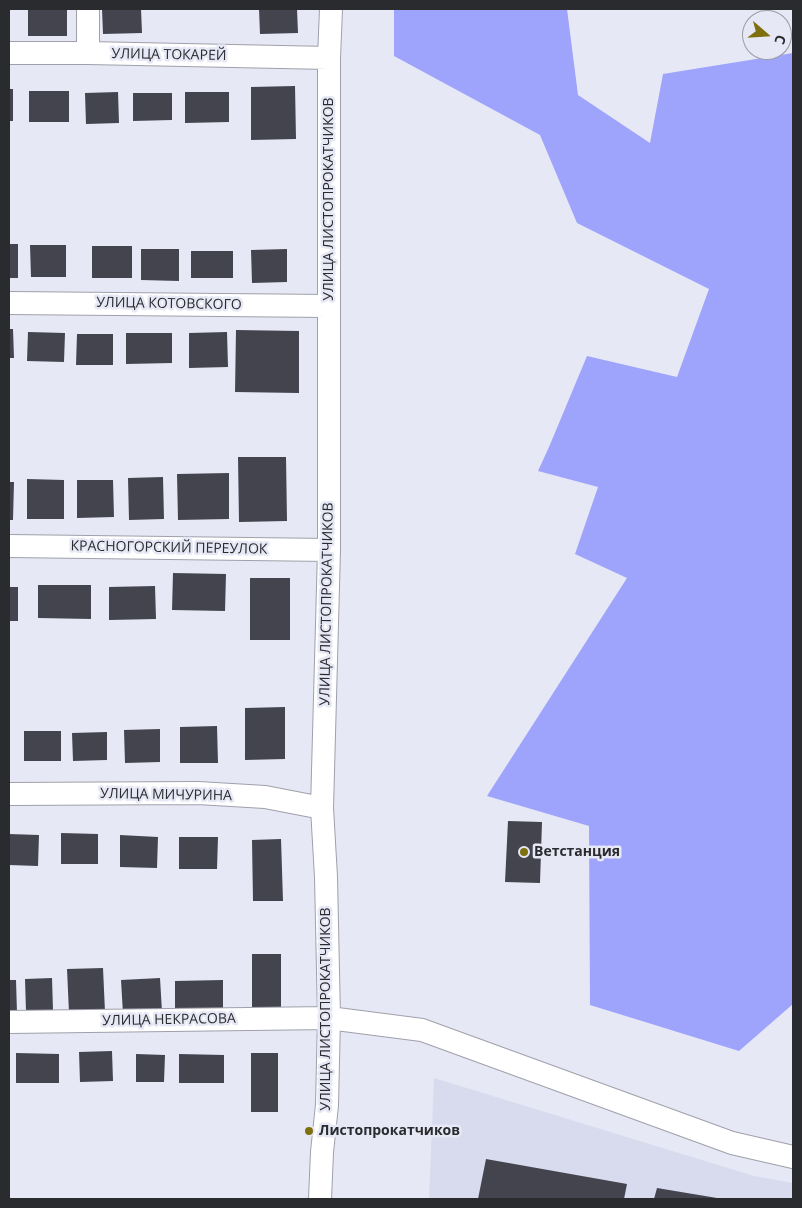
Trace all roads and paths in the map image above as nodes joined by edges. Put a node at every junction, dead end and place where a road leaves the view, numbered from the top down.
1 (88, 9) edge
2 (331, 9) edge
3 (88, 53) junction
4 (9, 54) edge
5 (329, 58) junction
6 (9, 303) edge
7 (329, 306) junction
8 (9, 546) edge
9 (329, 550) junction
10 (9, 794) edge
11 (322, 808) junction
12 (329, 1018) junction
13 (9, 1022) edge
14 (793, 1157) edge
15 (320, 1199) edge

1 - 3 street
2 - 5 street, УЛИЦА ЛИСТОПРОКАТЧИКОВ
3 - 4 street, УЛИЦА ТОКАРЕЙ
3 - 5 street, УЛИЦА ТОКАРЕЙ
5 - 7 street, УЛИЦА ЛИСТОПРОКАТЧИКОВ
6 - 7 street, УЛИЦА КОТОВСКОГО
7 - 9 street, УЛИЦА ЛИСТОПРОКАТЧИКОВ
8 - 9 street, КРАСНОГОРСКИЙ ПЕРЕУЛОК
9 - 11 street, УЛИЦА ЛИСТОПРОКАТЧИКОВ
10 - 11 street, УЛИЦА МИЧУРИНА
11 - 12 street, УЛИЦА ЛИСТОПРОКАТЧИКОВ
12 - 13 street, УЛИЦА НЕКРАСОВА
12 - 14 street, УЛИЦА НЕКРАСОВА
12 - 15 street, УЛИЦА ЛИСТОПРОКАТЧИКОВ

